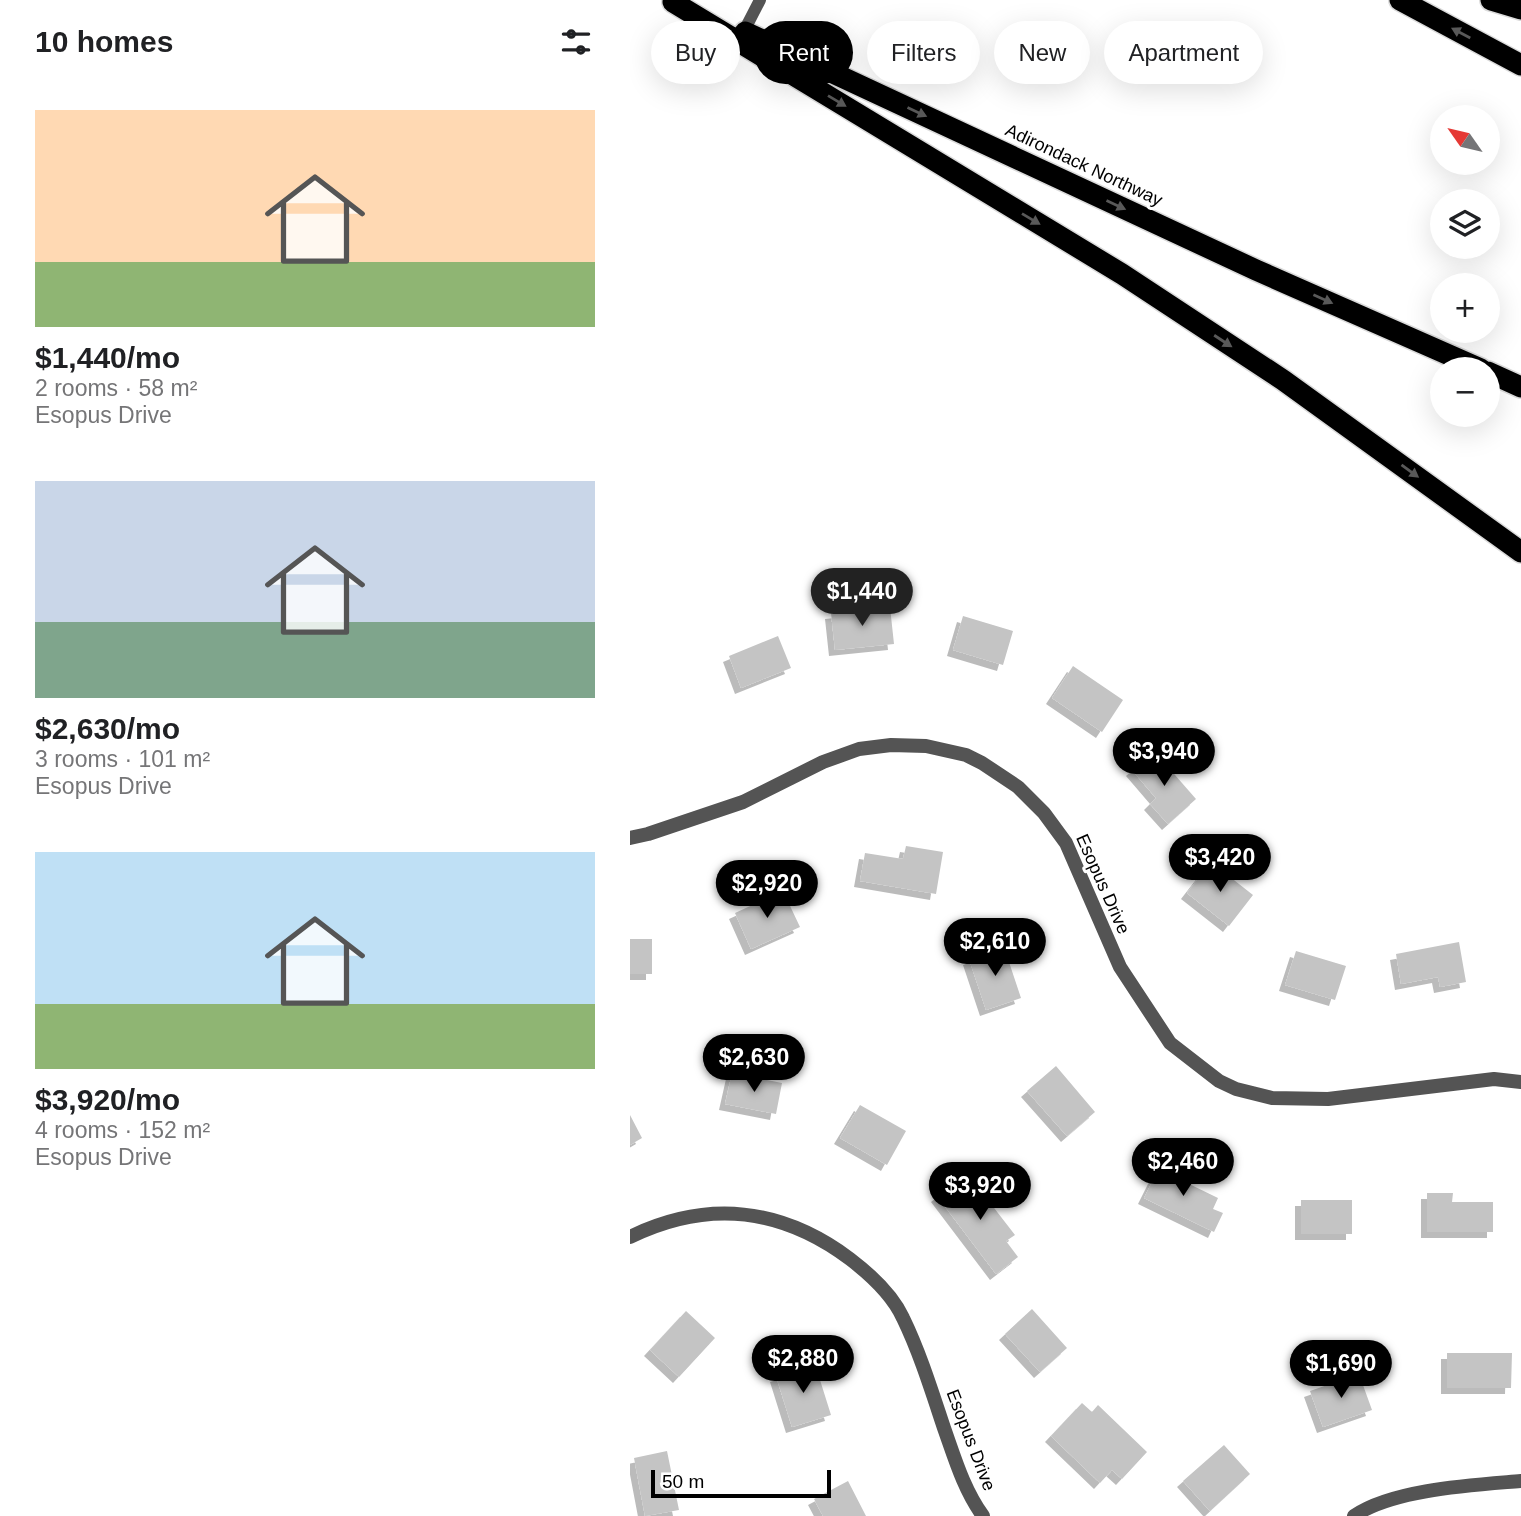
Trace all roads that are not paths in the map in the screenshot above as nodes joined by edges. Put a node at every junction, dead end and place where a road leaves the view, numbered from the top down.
1 (760, 0) edge
2 (1400, 0) edge
3 (1491, 0) edge
4 (671, 1) edge
5 (1521, 9) edge
6 (744, 31) junction
7 (1521, 65) edge
8 (1454, 357) edge
9 (1500, 377) edge
10 (1521, 387) edge
11 (1521, 552) edge
12 (630, 838) edge
13 (1521, 1082) edge
14 (630, 1237) edge
15 (1521, 1481) edge
16 (983, 1516) edge
17 (1354, 1516) edge

1 - 6 lane
7 -> 2 highway
3 - 5 highway
4 - 6 highway, Adirondack Northway
4 -> 11 highway
6 -> 8 highway, Adirondack Northway
9 - 10 highway
12 - 13 street, Esopus Drive
14 - 16 street, Esopus Drive
15 - 17 street

